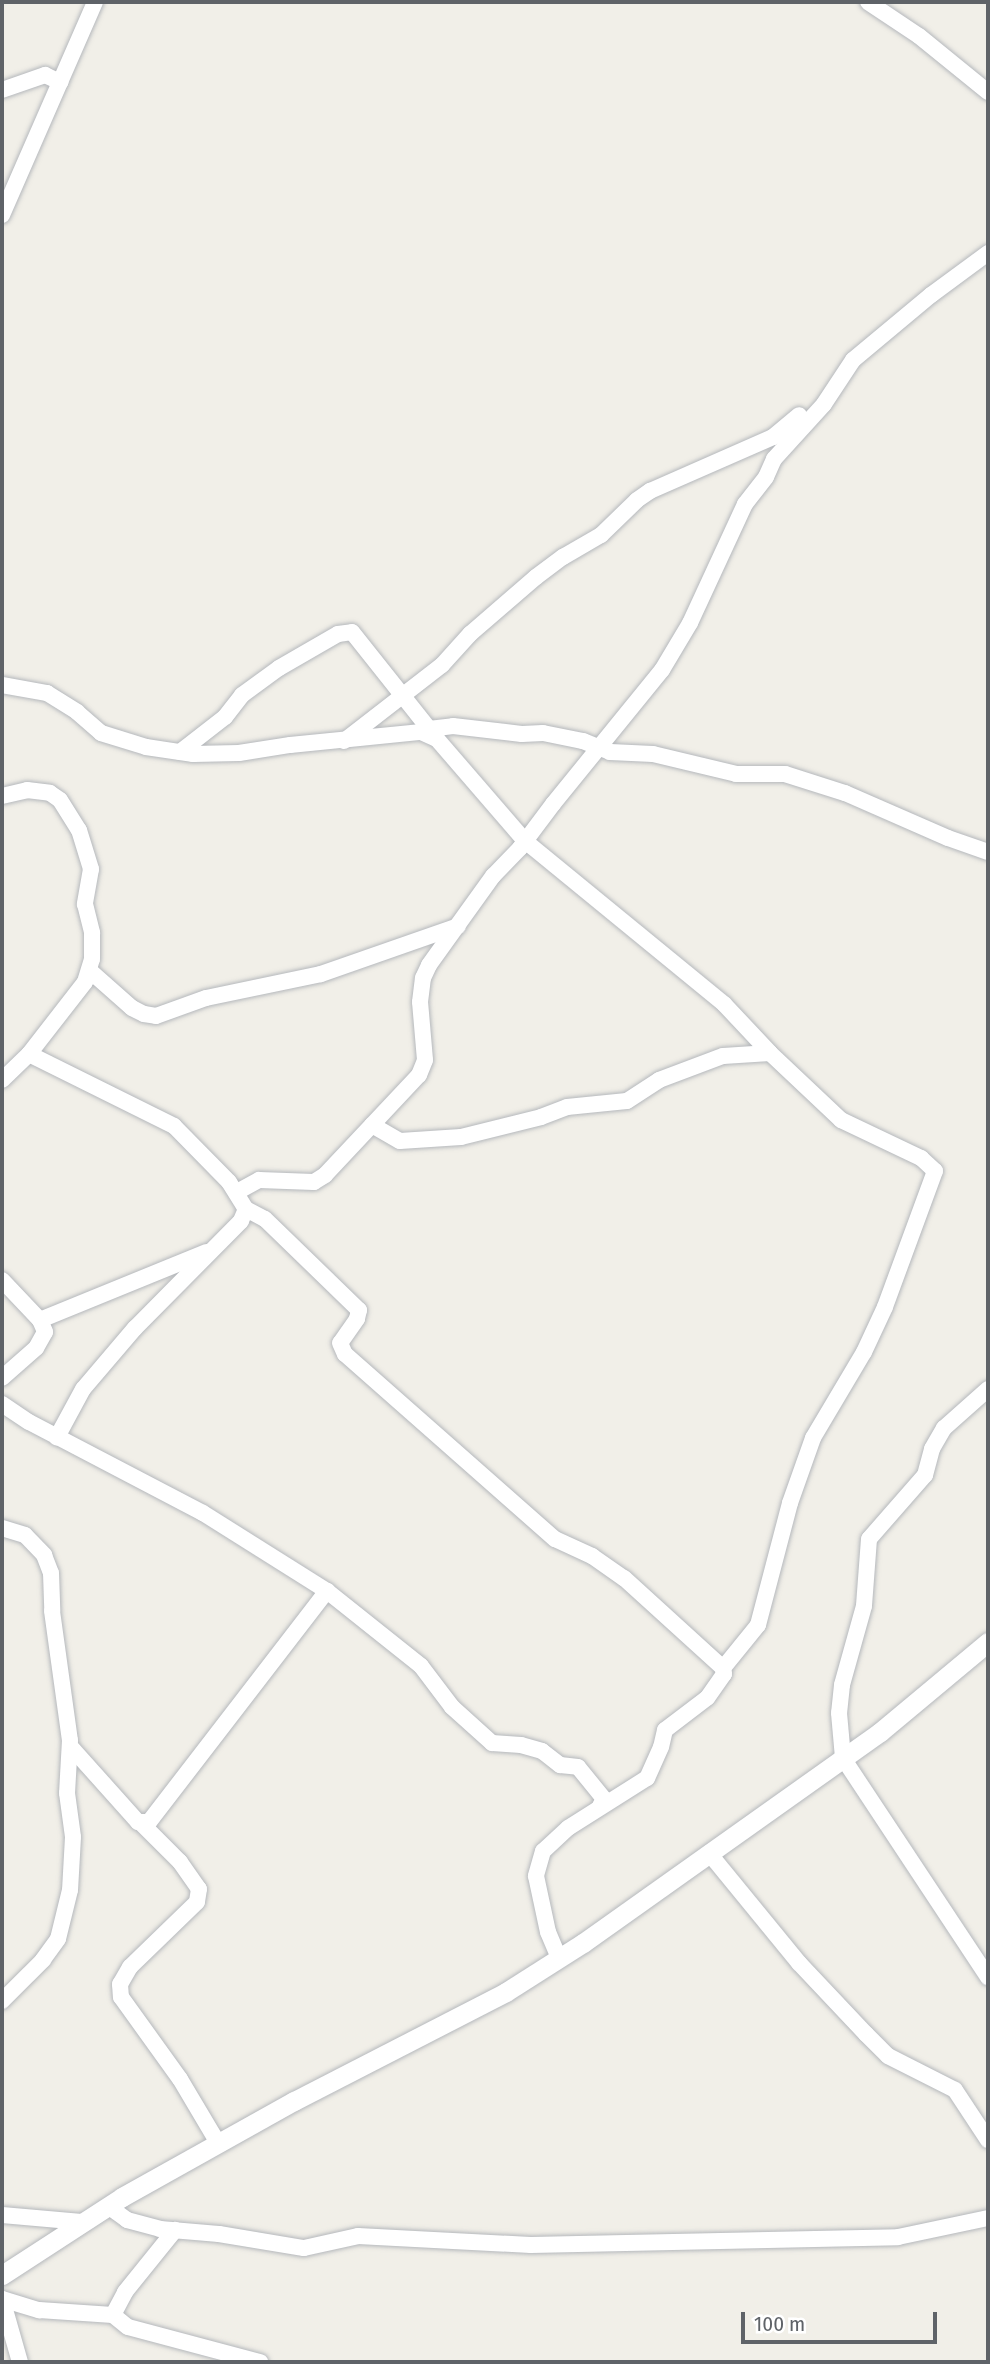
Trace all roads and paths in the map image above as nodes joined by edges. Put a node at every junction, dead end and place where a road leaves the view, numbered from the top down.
1 (95, 2) edge
2 (868, 2) edge
3 (60, 82) junction
4 (2, 90) edge
5 (988, 92) edge
6 (2, 215) edge
7 (988, 253) edge
8 (833, 390) junction
9 (2, 685) edge
10 (404, 697) junction
11 (433, 734) junction
12 (344, 741) junction
13 (601, 747) junction
14 (180, 752) junction
15 (2, 796) edge
16 (525, 841) junction
17 (988, 852) edge
18 (458, 926) junction
19 (89, 971) junction
20 (770, 1053) junction
21 (29, 1054) junction
22 (2, 1080) edge
23 (372, 1125) junction
24 (237, 1192) junction
25 (246, 1209) junction
26 (216, 1248) junction
27 (2, 1280) edge
28 (40, 1320) junction
29 (2, 1378) edge
30 (988, 1390) edge
31 (2, 1404) edge
32 (57, 1437) junction
33 (2, 1528) edge
34 (327, 1591) junction
35 (988, 1642) edge
36 (723, 1668) junction
37 (70, 1746) junction
38 (844, 1758) junction
39 (600, 1806) junction
40 (142, 1824) junction
41 (709, 1853) junction
42 (559, 1958) junction
43 (987, 1973) edge
44 (2, 2001) edge
45 (988, 2140) edge
46 (218, 2143) junction
47 (108, 2206) junction
48 (2, 2215) edge
49 (988, 2218) edge
50 (82, 2222) junction
51 (175, 2230) junction
52 (2, 2275) edge
53 (2, 2299) edge
54 (113, 2315) junction
55 (20, 2362) edge
56 (260, 2362) edge

1 - 3 street
2 - 5 street
3 - 4 street
3 - 6 street
7 - 8 street
8 - 10 street
8 - 13 street
9 - 14 street
10 - 11 street
10 - 12 street
10 - 14 street
11 - 12 street
11 - 13 street
11 - 16 street
12 - 14 street
13 - 16 street
13 - 17 street
15 - 19 street
16 - 18 street
16 - 20 street
18 - 19 street
18 - 23 street
19 - 21 street
20 - 23 street
20 - 36 street
21 - 22 street
21 - 24 street
23 - 24 street
24 - 25 street
25 - 26 street
25 - 36 street
26 - 28 street
26 - 32 street
27 - 28 street
28 - 29 street
30 - 38 street
31 - 32 street
32 - 34 street
33 - 37 street
34 - 39 street
34 - 40 street
35 - 38 street
36 - 39 street
37 - 40 street
37 - 44 street
38 - 41 street
38 - 43 street
39 - 42 street
40 - 46 street
41 - 42 street
41 - 45 street
42 - 46 street
46 - 47 street
47 - 50 street
47 - 51 street
48 - 50 street
49 - 51 street
50 - 52 street
51 - 54 street
53 - 54 street
53 - 55 street
54 - 56 street

